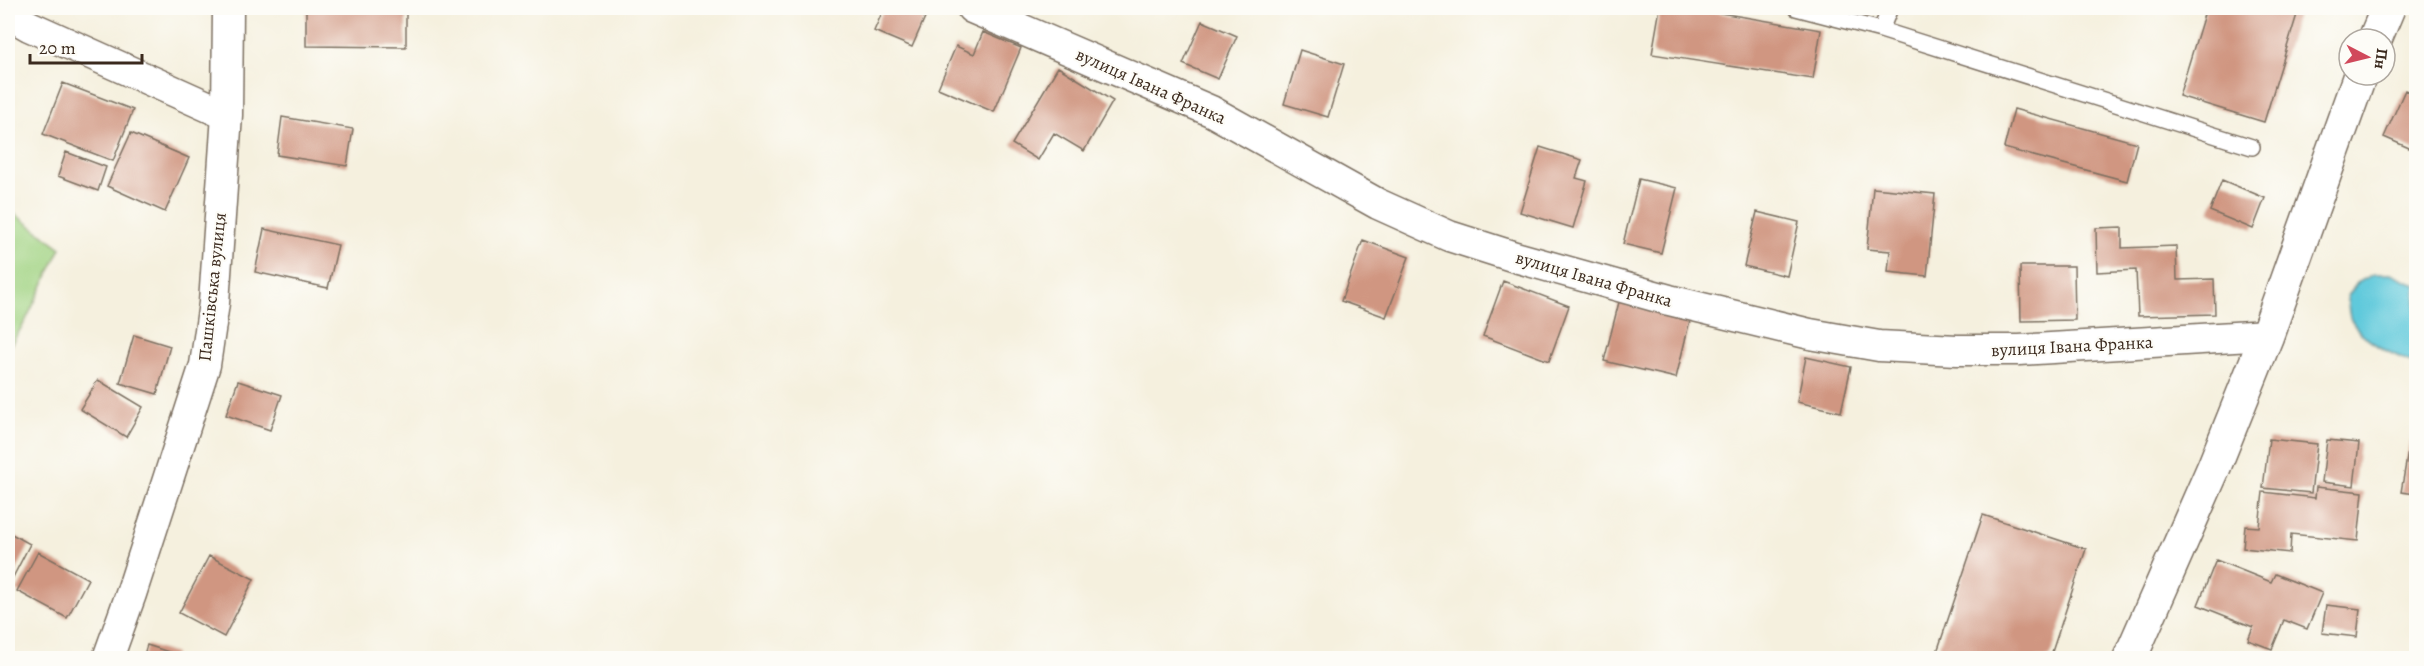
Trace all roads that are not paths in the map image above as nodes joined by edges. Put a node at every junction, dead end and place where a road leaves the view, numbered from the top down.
1 (228, 8) edge
2 (972, 8) edge
3 (1796, 8) edge
4 (1890, 8) edge
5 (2388, 8) edge
6 (8, 14) edge
7 (2380, 27) edge
8 (1881, 30) junction
9 (2356, 87) edge
10 (227, 114) junction
11 (2252, 147) dead end
12 (2267, 336) junction
13 (108, 658) edge
14 (2130, 658) edge

1 - 10 street, Пашківська вулиця
2 - 12 street, вулиця Івана Франка
3 - 8 lane
4 - 8 lane
5 - 7 main road
6 - 10 street
8 - 11 lane
9 - 12 main road
10 - 13 street, Пашківська вулиця
12 - 14 main road

